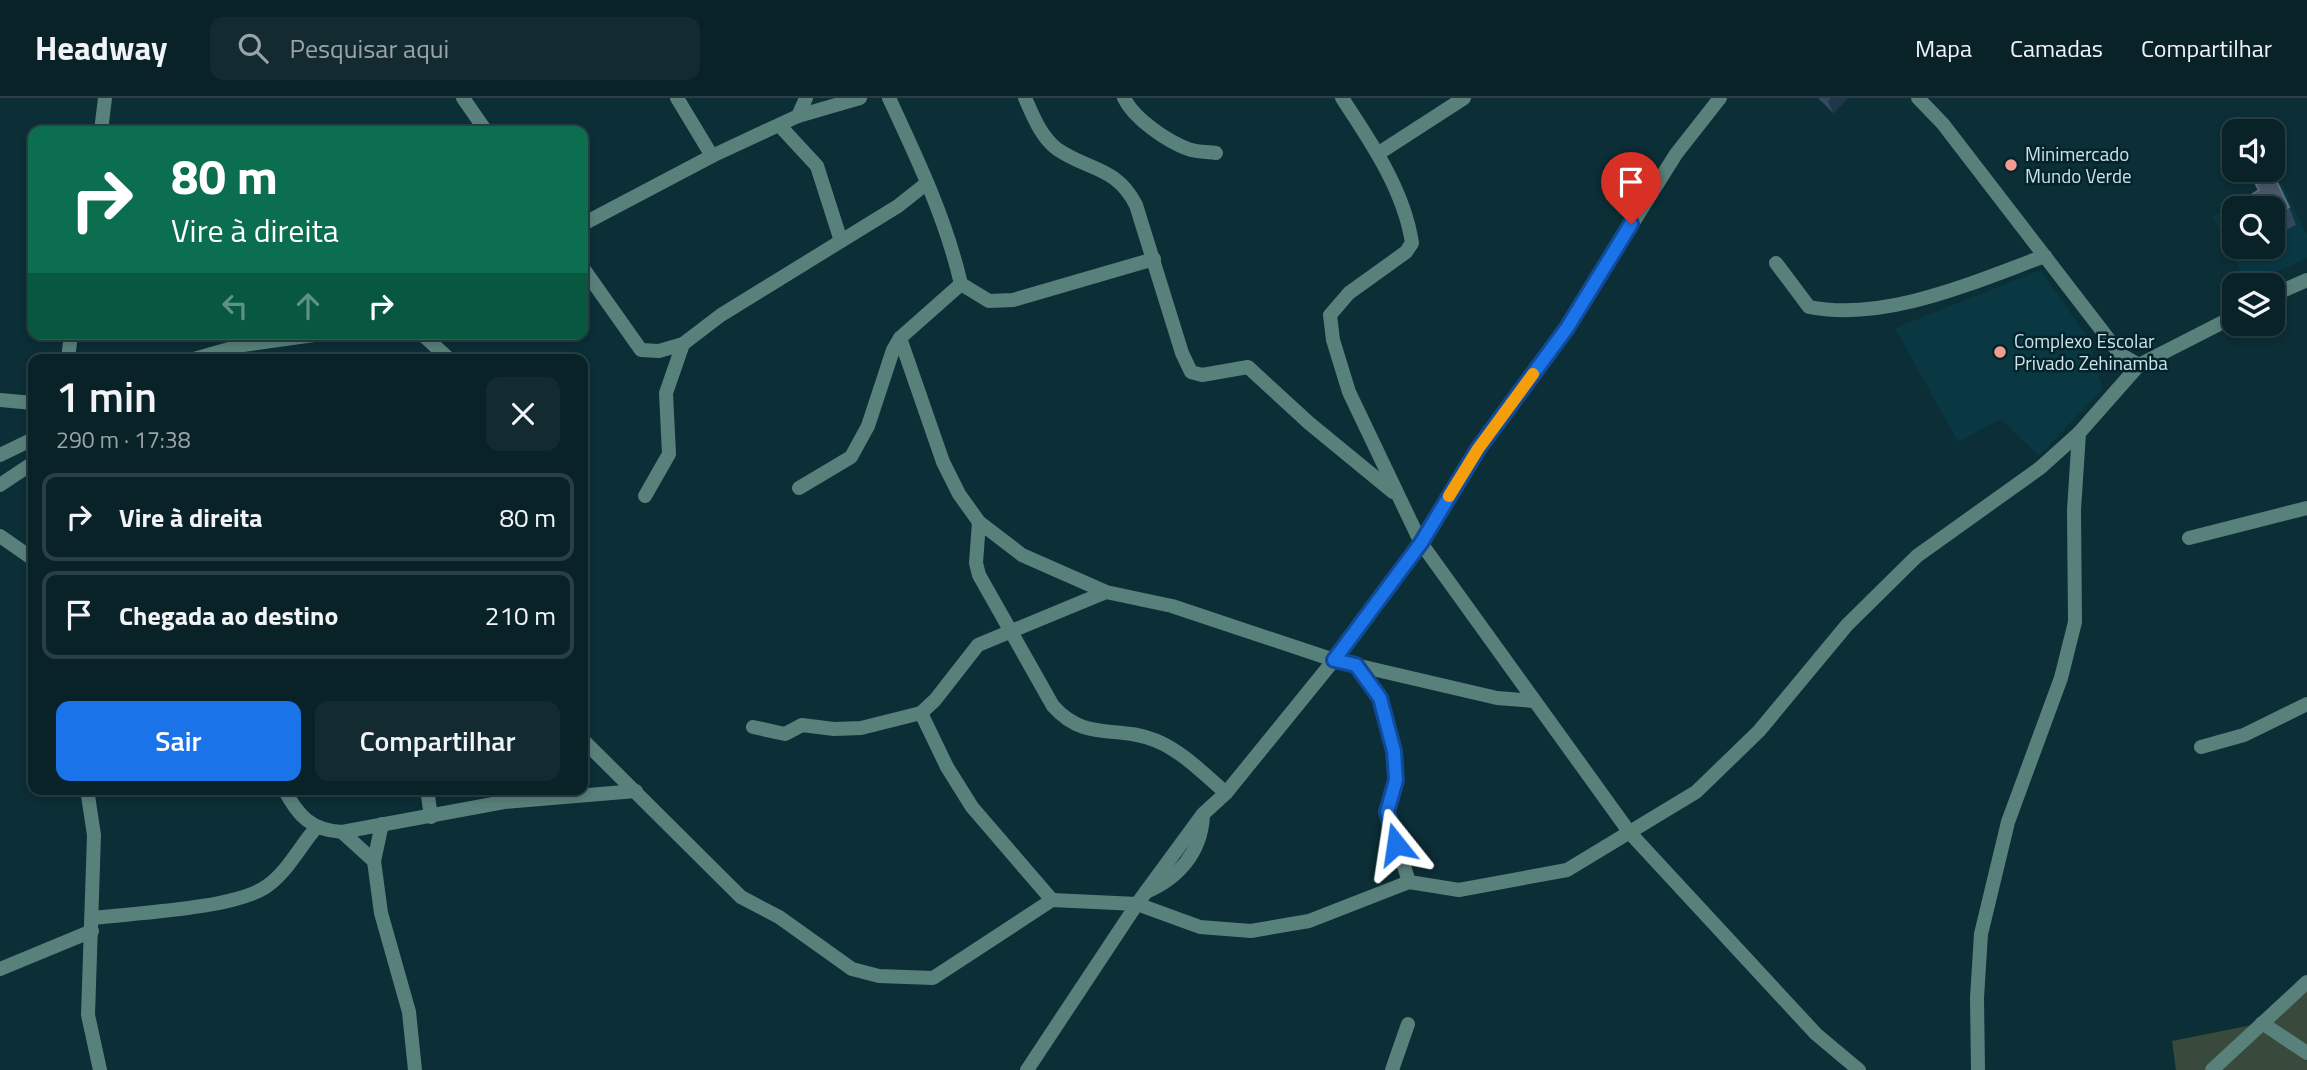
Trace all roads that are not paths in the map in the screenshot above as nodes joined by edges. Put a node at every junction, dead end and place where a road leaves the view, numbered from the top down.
1 (105, 98) edge
2 (463, 98) edge
3 (677, 98) edge
4 (806, 98) edge
5 (860, 98) edge
6 (889, 98) edge
7 (1025, 98) edge
8 (1124, 98) edge
9 (1342, 98) edge
10 (1464, 98) edge
11 (1720, 98) edge
12 (1918, 98) edge
13 (798, 116) junction
14 (102, 126) edge
15 (483, 126) edge
16 (780, 126) junction
17 (1216, 153) dead end
18 (1379, 153) junction
19 (712, 156) junction
20 (928, 183) junction
21 (588, 221) edge
22 (841, 241) junction
23 (2045, 256) junction
24 (1154, 259) junction
25 (1776, 263) dead end
26 (588, 275) edge
27 (2307, 280) edge
28 (961, 284) junction
29 (2285, 290) edge
30 (2222, 323) edge
31 (900, 338) junction
32 (295, 340) edge
33 (428, 340) edge
34 (683, 344) junction
35 (243, 352) edge
36 (444, 354) edge
37 (2139, 365) junction
38 (0, 400) edge
39 (28, 403) edge
40 (2079, 433) junction
41 (28, 441) edge
42 (0, 455) edge
43 (28, 466) edge
44 (0, 485) edge
45 (799, 488) dead end
46 (1395, 494) junction
47 (645, 496) dead end
48 (2307, 508) edge
49 (979, 522) junction
50 (0, 536) edge
51 (2189, 538) dead end
52 (1421, 543) junction
53 (28, 556) edge
54 (1106, 592) junction
55 (1011, 630) junction
56 (1334, 660) junction
57 (1356, 665) junction
58 (1382, 670) junction
59 (1380, 698) junction
60 (1534, 701) junction
61 (2307, 704) edge
62 (921, 713) junction
63 (753, 727) dead end
64 (588, 745) edge
65 (2201, 747) dead end
66 (636, 791) junction
67 (1226, 793) junction
68 (88, 795) edge
69 (287, 795) edge
70 (428, 795) edge
71 (430, 817) junction
72 (382, 824) junction
73 (314, 829) junction
74 (342, 832) junction
75 (1630, 833) junction
76 (374, 861) junction
77 (1409, 881) junction
78 (1141, 899) junction
79 (1052, 900) junction
80 (93, 925) junction
81 (0, 969) edge
82 (2307, 982) edge
83 (2262, 1023) junction
84 (1408, 1024) dead end
85 (2307, 1053) edge
86 (100, 1070) edge
87 (415, 1070) edge
88 (1027, 1070) edge
89 (1392, 1070) edge
90 (1859, 1070) edge
91 (1978, 1070) edge
92 (2212, 1070) edge

1 - 14 street
2 - 15 street
3 - 19 street
4 - 13 street
5 - 13 street
6 - 20 street
7 - 24 street
8 - 17 street
9 - 18 street
10 - 18 street
11 - 52 street
12 - 23 street
13 - 16 street
16 - 19 street
16 - 22 street
18 - 46 street
19 - 21 street
20 - 22 street
20 - 28 street
22 - 34 street
23 - 25 street
23 - 37 street
24 - 28 street
24 - 46 street
26 - 34 street
27 - 29 street
28 - 31 street
30 - 37 street
31 - 45 street
31 - 49 street
32 - 35 street
33 - 36 street
34 - 47 street
37 - 40 street
38 - 39 street
40 - 75 street
40 - 91 street
41 - 42 street
43 - 44 street
46 - 52 street
48 - 51 street
49 - 54 street
49 - 55 street
50 - 53 street
52 - 56 street
52 - 60 street
54 - 55 street
54 - 56 street
55 - 62 street
55 - 67 street
56 - 57 street
56 - 67 street
57 - 58 street
57 - 59 street
58 - 59 street
58 - 60 street
59 - 77 street
60 - 75 street
61 - 65 street
62 - 63 street
62 - 79 street
64 - 66 street
66 - 71 street
66 - 79 street
67 - 78 street
68 - 80 street
69 - 73 street
70 - 71 street
71 - 72 street
72 - 74 street
72 - 76 street
73 - 74 street
73 - 80 street
74 - 76 street
75 - 77 street
75 - 90 street
76 - 87 street
77 - 78 street
78 - 79 street
78 - 88 street
80 - 81 street
80 - 86 street
82 - 83 street
83 - 85 street
83 - 92 street
84 - 89 street

